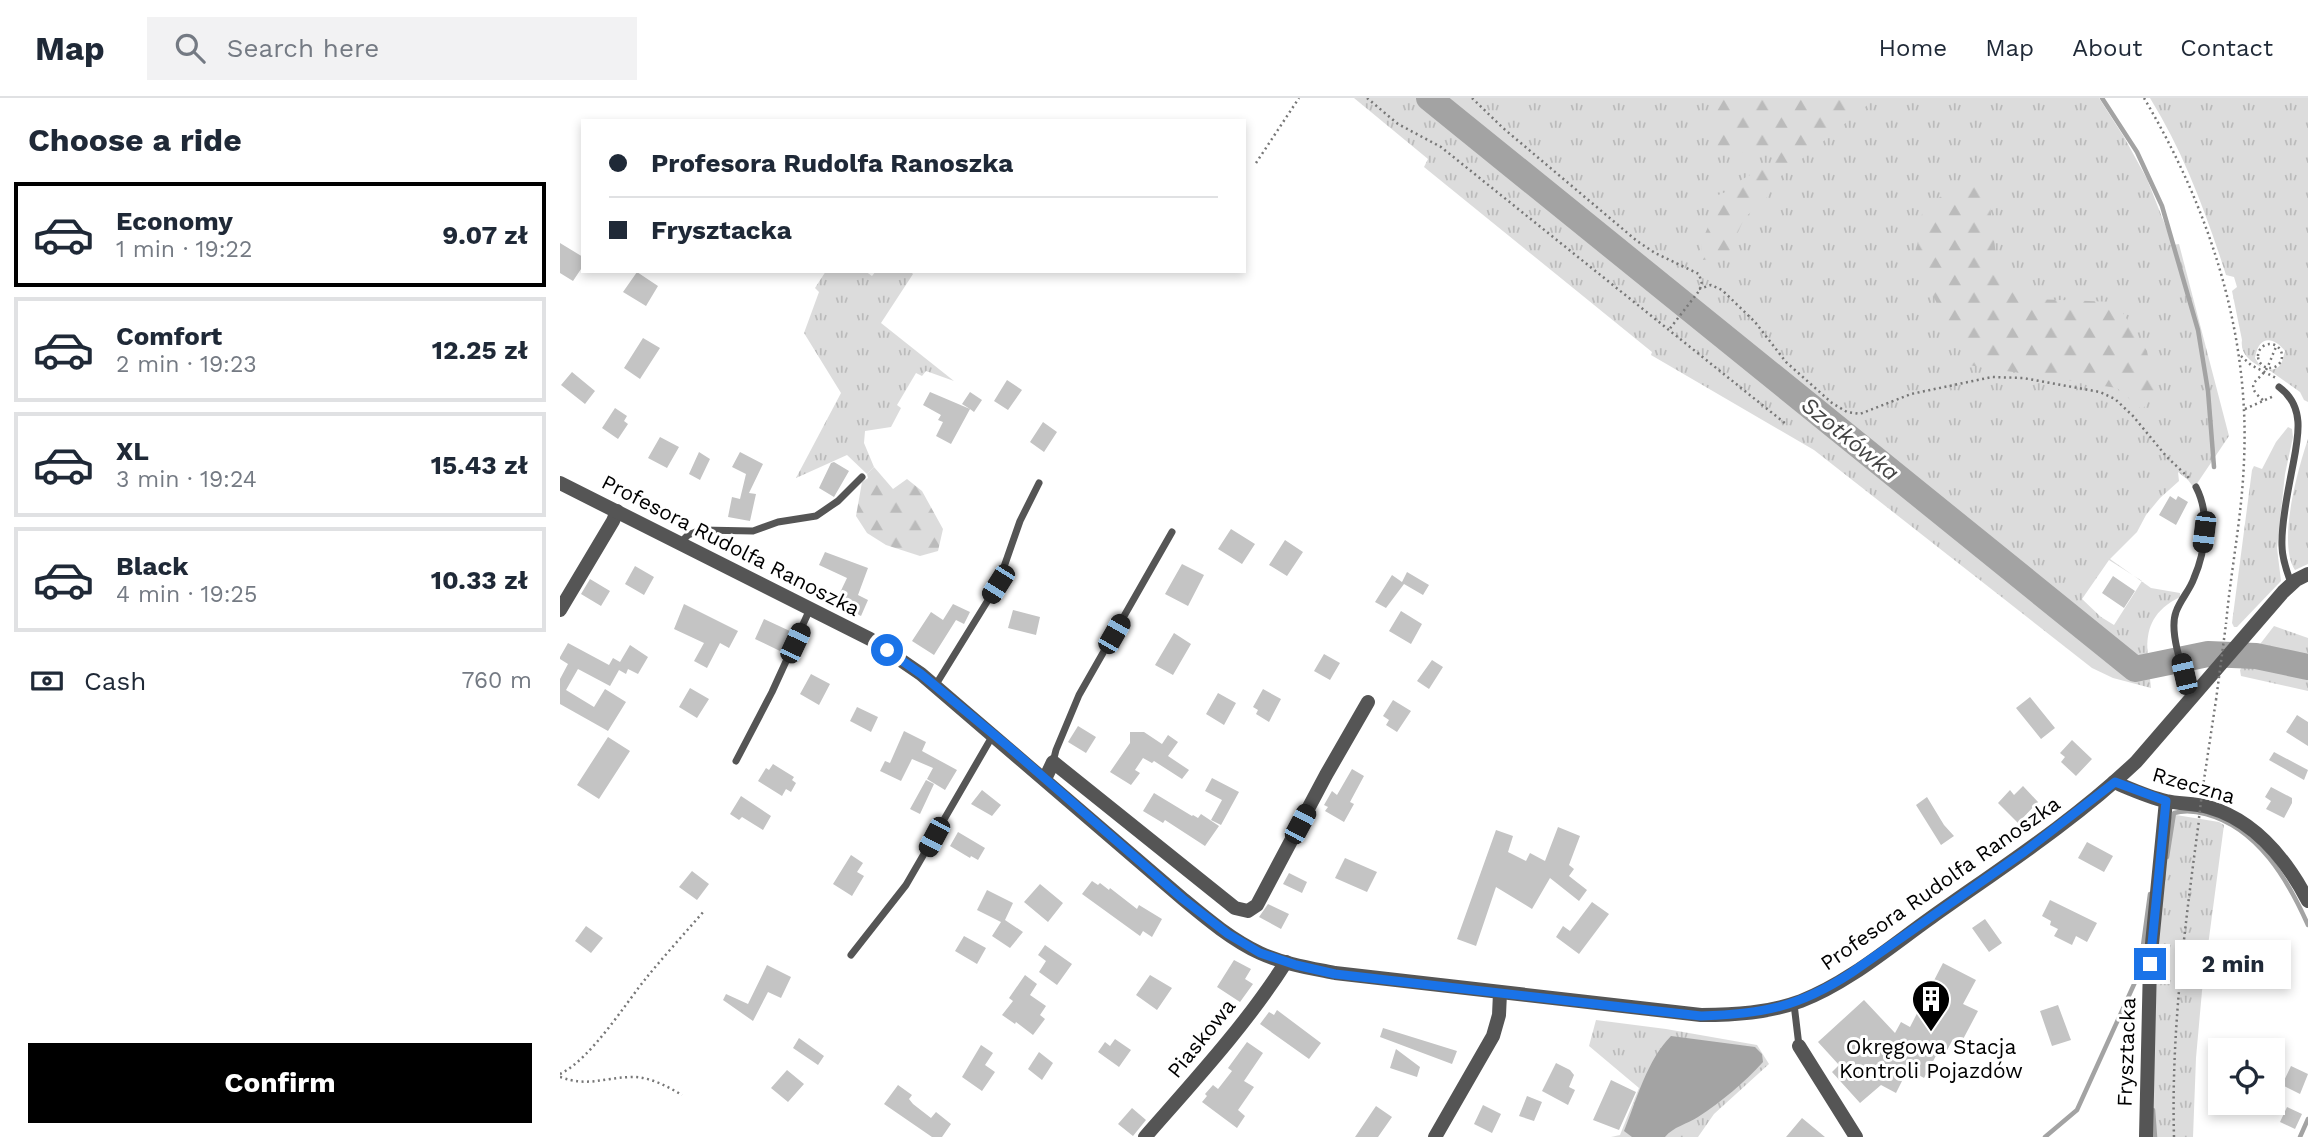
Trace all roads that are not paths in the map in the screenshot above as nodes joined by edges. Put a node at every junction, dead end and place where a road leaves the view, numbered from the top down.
1 (2279, 387) road end
2 (862, 477) dead end
3 (560, 483) edge
4 (1039, 483) dead end
5 (2196, 488) road end
6 (617, 511) junction
7 (1172, 532) dead end
8 (681, 542) junction
9 (2308, 574) edge
10 (2291, 584) junction
11 (811, 609) junction
12 (560, 610) edge
13 (935, 686) junction
14 (2193, 698) junction
15 (1368, 702) dead end
16 (993, 735) junction
17 (736, 761) dead end
18 (1053, 762) junction
19 (1045, 779) junction
20 (2115, 782) junction
21 (2166, 801) junction
22 (2308, 901) edge
23 (851, 955) dead end
24 (1286, 962) junction
25 (1500, 993) junction
26 (1794, 1003) junction
27 (1799, 1046) joint
28 (1145, 1137) edge
29 (1435, 1137) edge
30 (1856, 1137) edge
31 (2146, 1137) edge

1 - 10 lane
2 - 8 lane
3 - 6 street, Profesora Rudolfa Ranoszka
4 - 13 lane
5 - 14 lane
6 - 8 street, Profesora Rudolfa Ranoszka
6 - 12 street
7 - 18 lane
8 - 11 street, Profesora Rudolfa Ranoszka
9 - 10 street, Profesora Rudolfa Ranoszka
10 - 14 street, Profesora Rudolfa Ranoszka, bridge
11 - 13 street, Profesora Rudolfa Ranoszka
11 - 17 lane
13 - 16 street, Profesora Rudolfa Ranoszka
14 - 20 street, Profesora Rudolfa Ranoszka
15 - 18 street
16 - 19 street, Profesora Rudolfa Ranoszka
16 - 23 lane
18 - 19 street
19 - 24 street, Profesora Rudolfa Ranoszka
20 - 21 street, Rzeczna
20 - 26 street, Profesora Rudolfa Ranoszka
21 - 22 street, Rzeczna
21 - 31 street, Frysztacka
24 - 25 street, Profesora Rudolfa Ranoszka
24 - 28 street, Piaskowa
25 - 26 street, Profesora Rudolfa Ranoszka
25 - 29 street
26 - 27 lane
27 - 30 street

